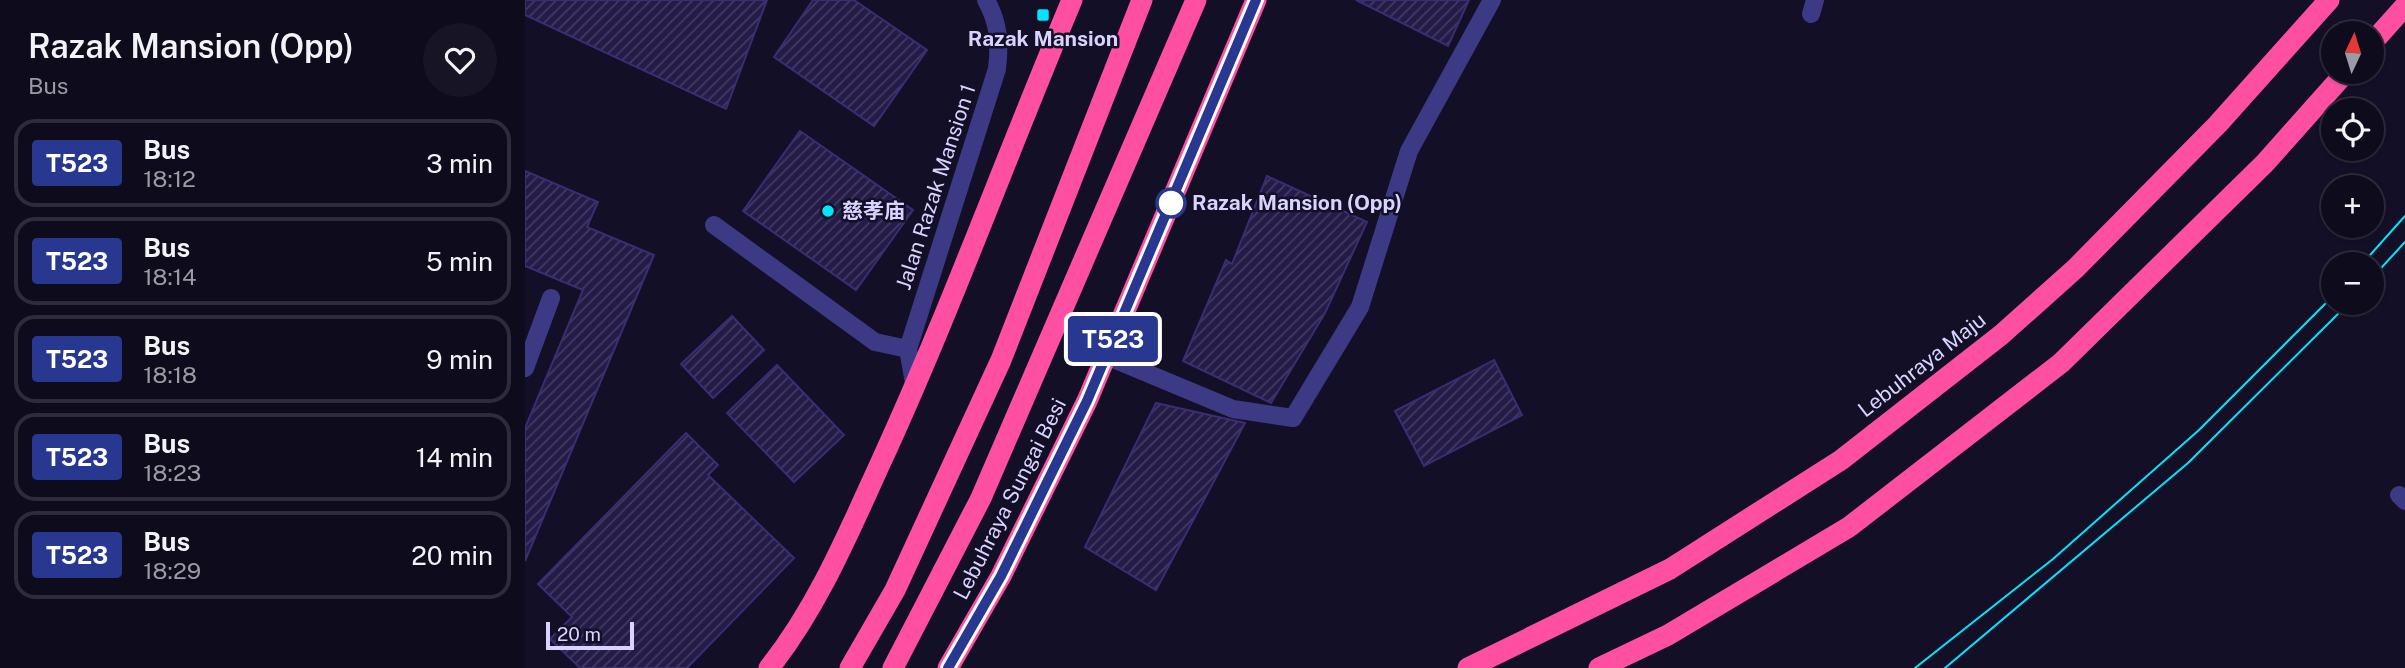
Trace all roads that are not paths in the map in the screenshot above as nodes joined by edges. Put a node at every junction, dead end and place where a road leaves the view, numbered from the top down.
1 (986, 0) edge
2 (1072, 0) edge
3 (1142, 0) edge
4 (1196, 0) edge
5 (1256, 0) edge
6 (1492, 0) edge
7 (2329, 0) edge
8 (2405, 6) edge
9 (2384, 29) edge
10 (2336, 84) edge
11 (714, 225) dead end
12 (551, 298) dead end
13 (908, 349) junction
14 (1106, 356) junction
15 (525, 368) edge
16 (915, 389) junction
17 (1473, 666) edge
18 (769, 668) edge
19 (850, 668) edge
20 (893, 668) edge
21 (949, 668) edge
22 (1599, 668) edge

1 - 13 street, Jalan Razak Mansion 1
2 - 16 highway
3 - 19 highway
4 - 20 highway, Lebuhraya Sungai Besi
5 - 14 highway, Lebuhraya Sungai Besi
6 - 14 street
7 - 17 highway, Lebuhraya Maju
8 - 9 highway
10 - 22 highway
11 - 13 street
12 - 15 street
13 - 16 street, Jalan Razak Mansion 1
14 - 21 highway, Lebuhraya Sungai Besi
16 - 18 highway

